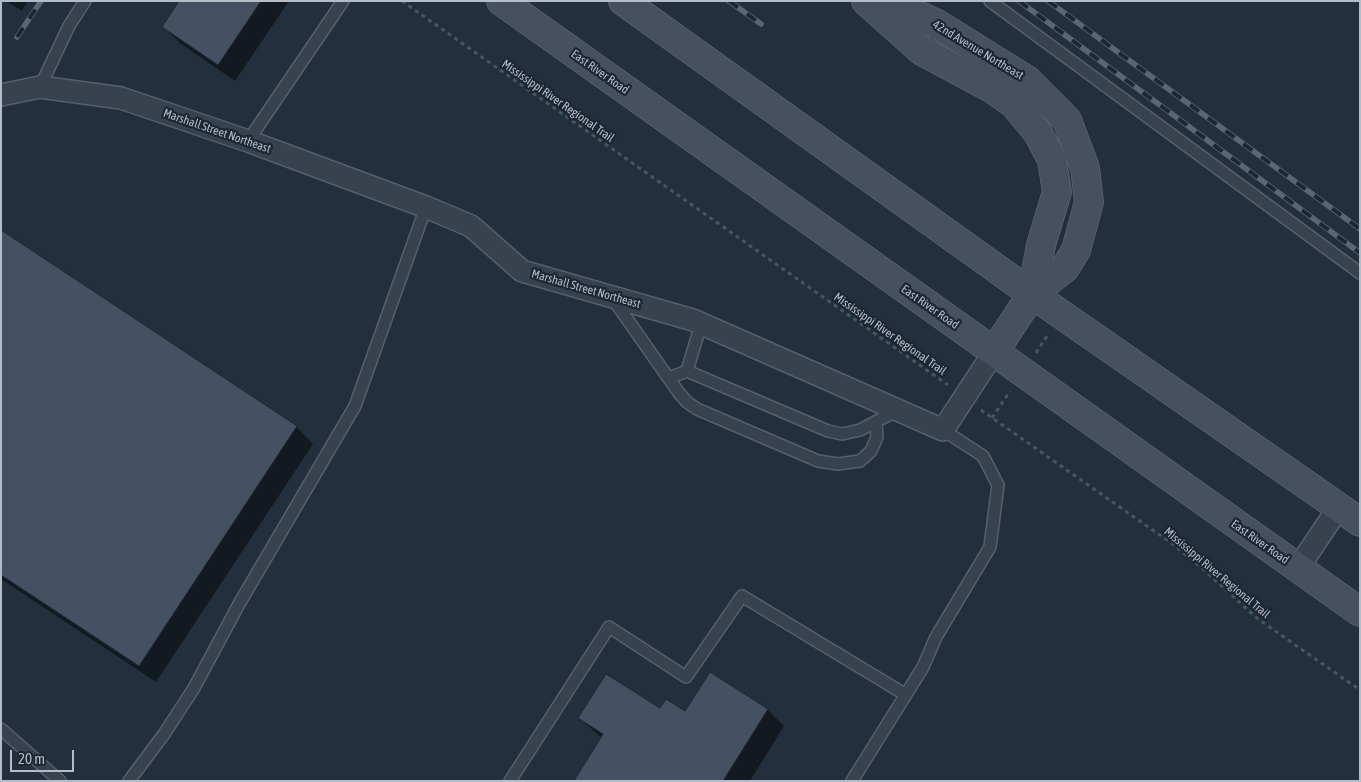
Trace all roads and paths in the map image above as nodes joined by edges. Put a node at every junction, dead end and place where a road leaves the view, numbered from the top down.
1 (86, 1) edge
2 (343, 1) edge
3 (402, 1) edge
4 (501, 1) edge
5 (624, 1) edge
6 (866, 1) edge
7 (887, 1) edge
8 (990, 1) edge
9 (40, 87) junction
10 (1, 95) edge
11 (248, 141) junction
12 (426, 207) junction
13 (1360, 273) edge
14 (1032, 294) junction
15 (612, 297) junction
16 (701, 324) junction
17 (994, 352) junction
18 (688, 371) junction
19 (669, 378) junction
20 (965, 398) junction
21 (896, 411) junction
22 (876, 422) junction
23 (943, 430) junction
24 (1349, 514) edge
25 (1298, 568) junction
26 (1360, 612) edge
27 (1360, 690) edge
28 (906, 696) junction
29 (1, 729) edge
30 (60, 781) edge
31 (129, 781) edge
32 (510, 781) edge
33 (852, 781) edge

1 - 9 lane
2 - 11 lane
3 - 20 path, Mississippi River Regional Trail
4 - 17 street, East River Road
5 - 14 street
6 - 14 street, 42nd Avenue Northeast
7 - 14 street, 42nd Avenue Northeast
8 - 13 lane
9 - 10 street, Marshall Street Northeast
9 - 11 street, Marshall Street Northeast
11 - 12 street, Marshall Street Northeast
12 - 15 street, Marshall Street Northeast
12 - 31 lane
14 - 17 street, 42nd Avenue Northeast
14 - 24 street
15 - 16 street, Marshall Street Northeast
15 - 19 lane
16 - 18 lane
16 - 21 street, Marshall Street Northeast
17 - 20 street
17 - 25 street, East River Road
18 - 19 lane
18 - 22 lane
19 - 22 lane
20 - 23 street
20 - 27 path, Mississippi River Regional Trail
21 - 22 lane
21 - 23 street, Marshall Street Northeast
23 - 28 lane
24 - 25 street
25 - 26 street, East River Road
28 - 32 lane
28 - 33 lane
29 - 30 lane

